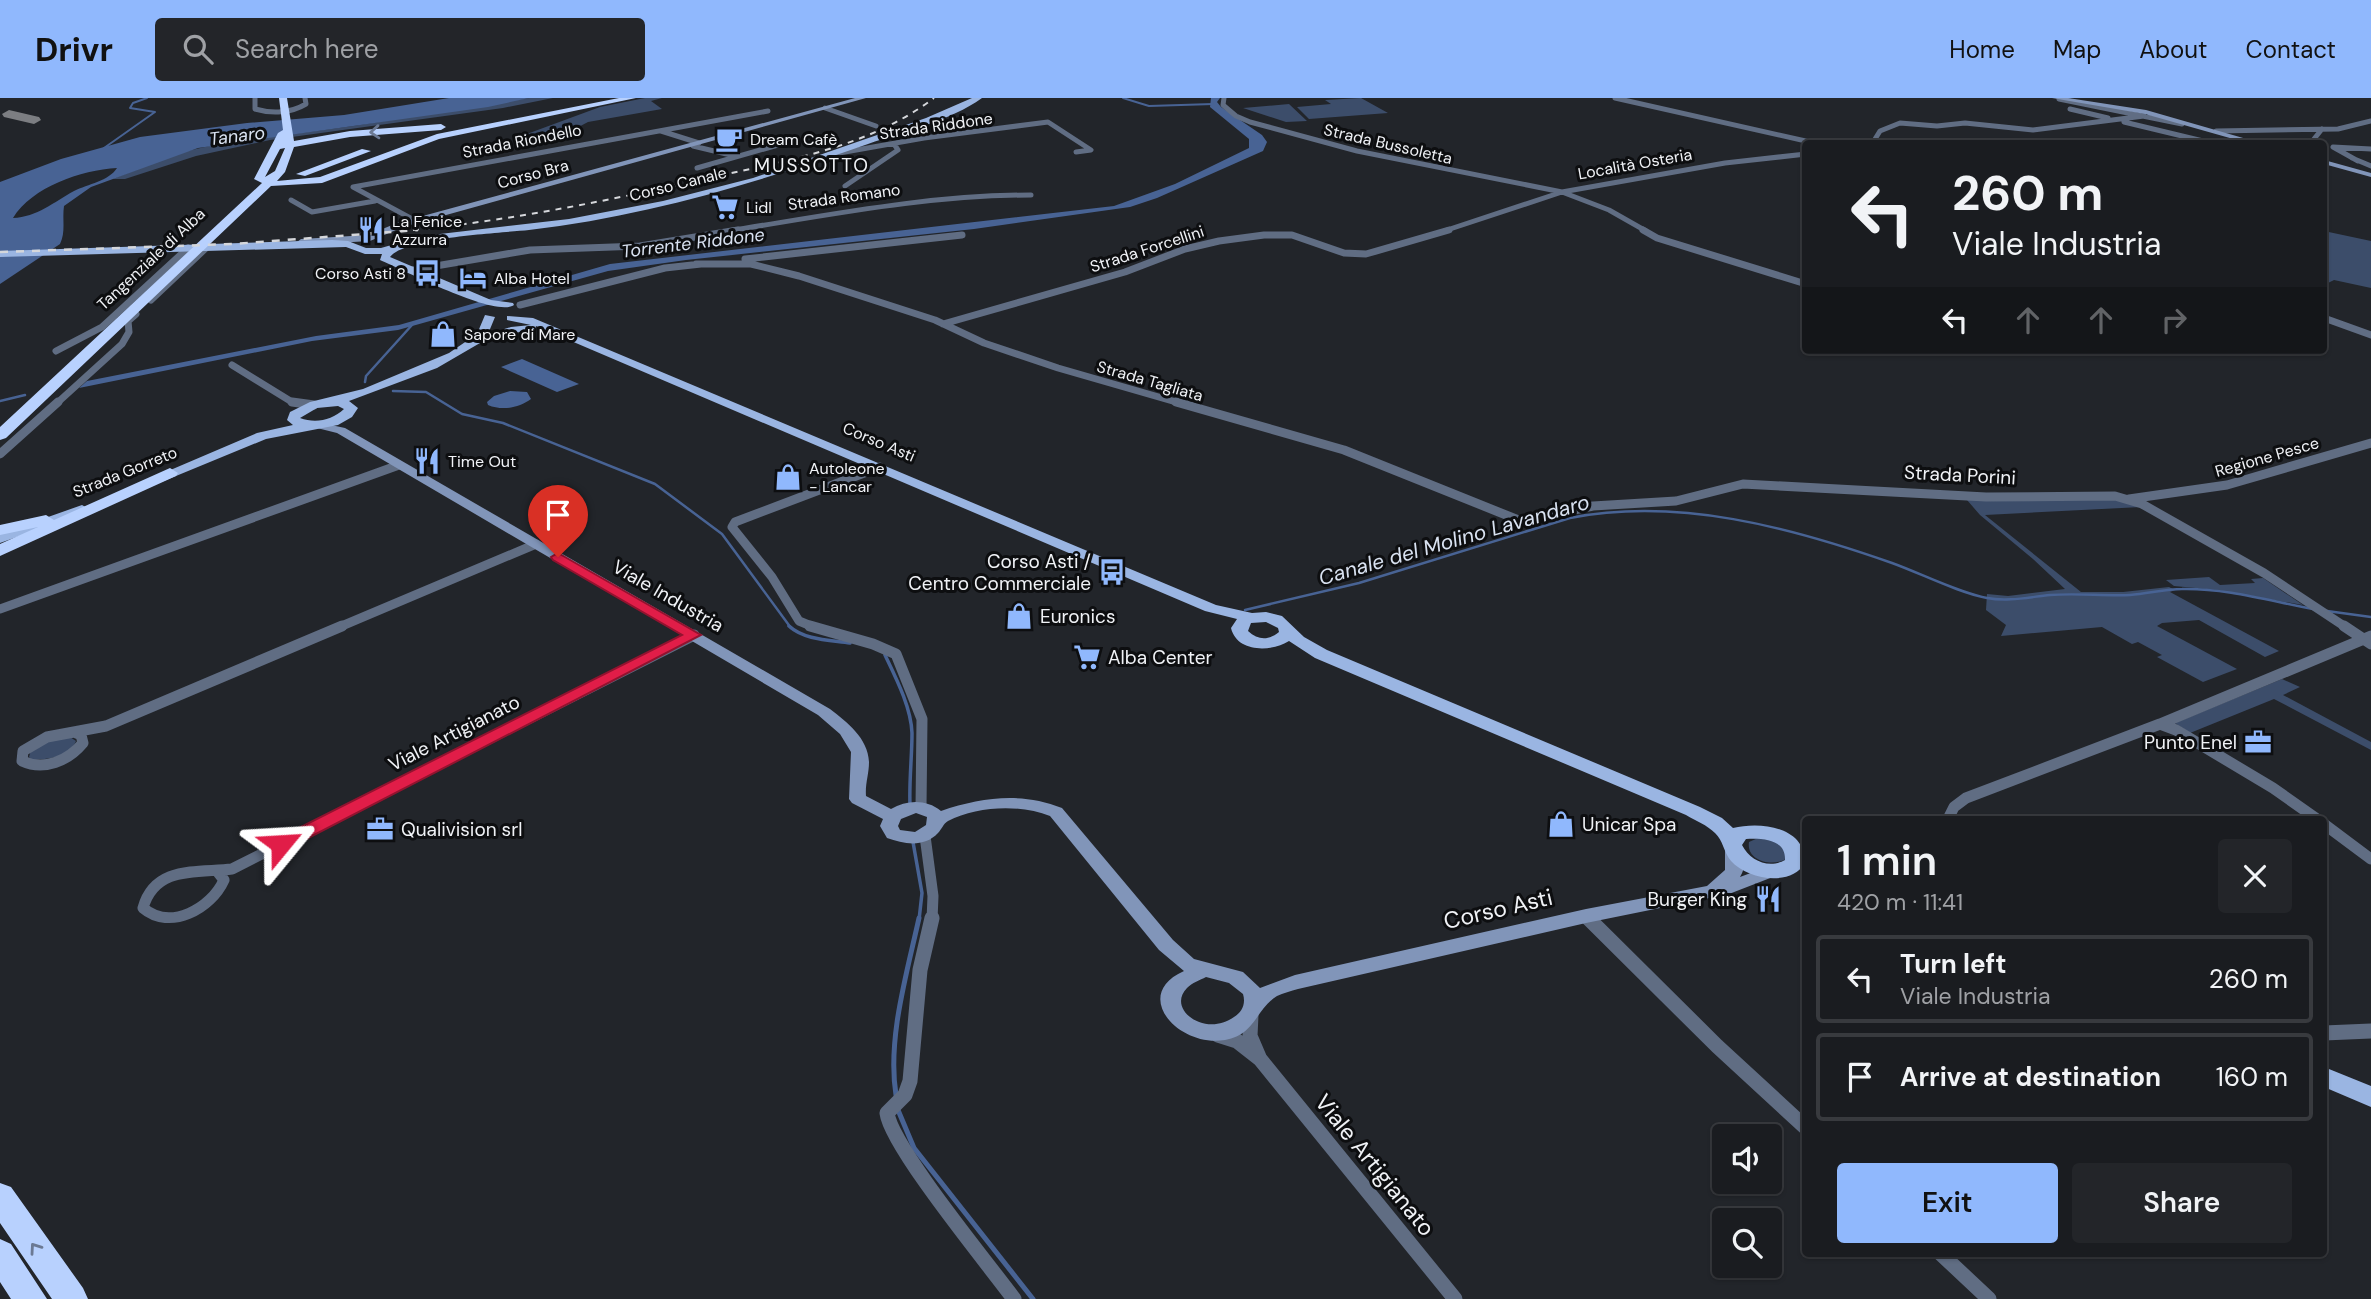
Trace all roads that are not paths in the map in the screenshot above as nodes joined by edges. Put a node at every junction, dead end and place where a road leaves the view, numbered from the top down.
1 (255, 98) edge
2 (305, 98) edge
3 (632, 98) edge
4 (863, 98) edge
5 (978, 98) edge
6 (1224, 98) edge
7 (1615, 98) edge
8 (2057, 98) edge
9 (280, 103) edge
10 (825, 108) junction
11 (2070, 110) dead end
12 (768, 111) dead end
13 (540, 116) junction
14 (2144, 116) junction
15 (2117, 120) junction
16 (2371, 121) edge
17 (504, 123) junction
18 (651, 125) dead end
19 (876, 127) dead end
20 (2322, 129) junction
21 (659, 130) junction
22 (2214, 130) junction
23 (285, 135) junction
24 (783, 139) dead end
25 (1804, 140) edge
26 (1874, 140) edge
27 (2199, 140) edge
28 (2248, 140) edge
29 (2316, 140) edge
30 (695, 144) junction
31 (859, 144) junction
32 (894, 144) junction
33 (380, 146) junction
34 (2327, 146) edge
35 (871, 148) junction
36 (2371, 149) edge
37 (1076, 152) dead end
38 (828, 155) junction
39 (1802, 155) edge
40 (738, 156) junction
41 (2358, 161) junction
42 (2327, 163) edge
43 (2371, 166) edge
44 (697, 168) dead end
45 (2371, 175) edge
46 (845, 186) dead end
47 (1562, 192) junction
48 (1031, 195) dead end
49 (291, 200) dead end
50 (375, 201) junction
51 (233, 215) junction
52 (416, 221) junction
53 (962, 235) dead end
54 (372, 241) junction
55 (394, 241) junction
56 (295, 243) junction
57 (276, 244) junction
58 (207, 247) junction
59 (188, 248) junction
60 (363, 250) junction
61 (0, 254) edge
62 (790, 255) junction
63 (775, 258) junction
64 (750, 262) junction
65 (396, 263) junction
66 (770, 268) junction
67 (412, 271) junction
68 (1802, 283) edge
69 (489, 307) junction
70 (522, 310) junction
71 (509, 319) junction
72 (2327, 319) edge
73 (943, 324) junction
74 (2371, 335) edge
75 (102, 336) junction
76 (482, 341) junction
77 (55, 351) dead end
78 (630, 362) junction
79 (232, 365) dead end
80 (333, 402) junction
81 (294, 410) junction
82 (349, 412) junction
83 (0, 424) edge
84 (313, 425) junction
85 (341, 430) junction
86 (0, 435) edge
87 (262, 436) junction
88 (2371, 443) edge
89 (0, 454) edge
90 (399, 465) junction
91 (880, 467) junction
92 (170, 473) junction
93 (2129, 499) junction
94 (94, 504) junction
95 (1521, 521) joint
96 (0, 530) edge
97 (0, 539) edge
98 (536, 544) junction
99 (0, 551) edge
100 (0, 609) edge
101 (1245, 623) junction
102 (694, 635) junction
103 (1282, 636) junction
104 (2368, 640) edge
105 (2160, 724) junction
106 (106, 726) junction
107 (76, 733) junction
108 (83, 743) junction
109 (929, 811) junction
110 (1693, 811) junction
111 (891, 814) junction
112 (1950, 816) edge
113 (2313, 816) edge
114 (2327, 826) edge
115 (1759, 831) junction
116 (1781, 838) junction
117 (922, 839) junction
118 (1802, 846) edge
119 (1733, 848) junction
120 (2371, 859) edge
121 (1777, 871) junction
122 (1802, 875) edge
123 (221, 876) junction
124 (1714, 890) junction
125 (1586, 916) junction
126 (1166, 945) junction
127 (1204, 970) junction
128 (1181, 979) junction
129 (1244, 982) junction
130 (1295, 982) junction
131 (1252, 1010) junction
132 (2371, 1031) edge
133 (2327, 1033) edge
134 (1212, 1034) junction
135 (1260, 1059) junction
136 (2327, 1078) edge
137 (2371, 1097) edge
138 (1802, 1124) edge
139 (0, 1197) edge
140 (0, 1254) edge
141 (1944, 1257) edge
142 (30, 1299) edge
143 (71, 1299) edge
144 (1014, 1299) edge
145 (1455, 1299) edge
146 (1989, 1299) edge

1 - 2 street
3 - 13 highway
4 - 10 street, Corso Bra
5 - 31 main road, Corso Canale
6 - 47 street, Strada Bussoletta
7 - 25 street
8 - 14 street
8 - 22 street
9 - 23 highway, Tangenziale di Alba
10 - 19 street
10 - 30 street, Corso Bra
11 - 15 street
12 - 21 street, Strada Riondello
13 - 17 highway
13 -> 51 highway
14 - 15 street
14 - 22 street
15 - 26 street
15 - 27 street
16 - 20 street
17 - 23 highway
17 - 33 highway
18 - 21 street
20 - 22 street
20 - 29 street
21 - 30 street
21 - 50 street, Strada Riondello
22 - 28 street
23 - 33 highway
23 - 51 highway, Tangenziale di Alba
24 - 40 street, Corso Bra
30 - 40 street, Corso Bra
30 - 52 street, Corso Bra
31 - 35 street
31 - 38 main road, Corso Canale
32 - 35 street, Strada Riddone
32 - 37 street, Strada Riddone
32 - 46 street
33 - 51 highway
34 - 41 street
35 - 38 street, Strada Riddone
36 - 41 street
38 - 55 main road, Corso Canale
39 - 47 street, Località Osteria
40 - 44 street, Corso Bra
41 - 43 street
42 - 45 street
47 - 68 street, Località Osteria
47 - 73 street, Strada Forcellini
48 - 67 street, Strada Romano
49 - 50 street
50 - 52 street, Strada Riondello
51 - 75 highway, Tangenziale di Alba
52 - 55 street, Corso Bra
53 - 62 street, Strada Tagliata
54 - 55 main road
54 - 56 main road
54 - 60 main road
55 - 56 street, Corso Bra
55 - 60 main road
55 - 65 main road
56 - 57 main road
57 - 58 main road
57 - 60 main road
58 - 59 main road
58 - 89 street
59 - 61 main road
59 - 77 street
60 - 65 main road
62 - 63 street, Strada Tagliata
62 - 64 street, Strada Tagliata
63 - 64 street, Strada Tagliata
63 - 66 street
64 - 66 street, Strada Tagliata
64 - 70 street, Strada Tagliata
65 - 67 main road
66 - 73 street, Strada Tagliata
67 - 69 main road
69 - 70 main road
69 - 71 main road, Corso Asti
69 - 80 main road, Strada Gorreto
70 - 71 main road, Corso Asti
70 - 78 main road, Corso Asti
71 - 76 main road
72 - 74 street
73 - 95 street, Strada Tagliata
75 - 83 highway, Tangenziale di Alba
75 - 86 highway, Tangenziale di Alba
76 - 78 main road
76 - 82 main road, Strada Gorreto
78 - 91 main road, Corso Asti
79 - 81 street
80 - 81 main road, Strada Gorreto
80 - 82 main road
81 - 84 main road
81 - 87 main road, Strada Gorreto
82 - 84 main road, Strada Gorreto
82 - 85 street
84 - 85 street, Viale Industria
84 - 87 main road, Strada Gorreto
85 - 90 street, Viale Industria
87 - 92 main road, Strada Gorreto
88 - 93 street, Regione Pesce
90 - 98 street, Viale Industria
90 - 100 street
91 - 101 main road, Corso Asti
91 - 109 street
92 - 94 main road, Strada Gorreto
92 - 99 highway
93 - 95 street, Strada Porini
93 - 104 street, Strada Porini
94 - 96 highway
94 - 97 main road, Strada Gorreto
98 - 102 street, Viale Industria
98 - 106 street
101 - 103 main road
101 - 103 main road
102 - 111 street, Viale Industria
102 - 123 street, Viale Artigianato
103 - 110 main road
104 - 105 street, Strada Porini
105 - 112 street, Strada Porini
105 - 113 street
106 - 107 street
106 - 108 street
107 - 108 street
107 - 108 street
109 - 111 street
109 - 117 street
109 - 126 street
110 - 115 main road
110 - 119 main road
111 - 117 street
114 - 120 street
115 - 116 main road
115 - 119 main road
116 - 118 main road
116 - 121 main road
117 - 144 street
119 - 121 main road
119 - 124 street
121 - 122 main road
121 - 124 street, Corso Asti
123 - 123 street
124 - 125 street, Corso Asti
125 - 130 street, Corso Asti
125 - 138 street
126 - 127 street
126 - 128 street
127 - 128 street
127 - 129 street
128 - 134 street
129 - 130 street, Corso Asti
129 - 131 street
130 - 131 street, Corso Asti
131 - 134 street
131 - 135 street, Viale Artigianato
132 - 133 street
134 - 135 street, Viale Artigianato
135 - 145 street, Viale Artigianato
136 - 137 main road
143 -> 139 highway
140 - 142 highway
141 - 146 street

